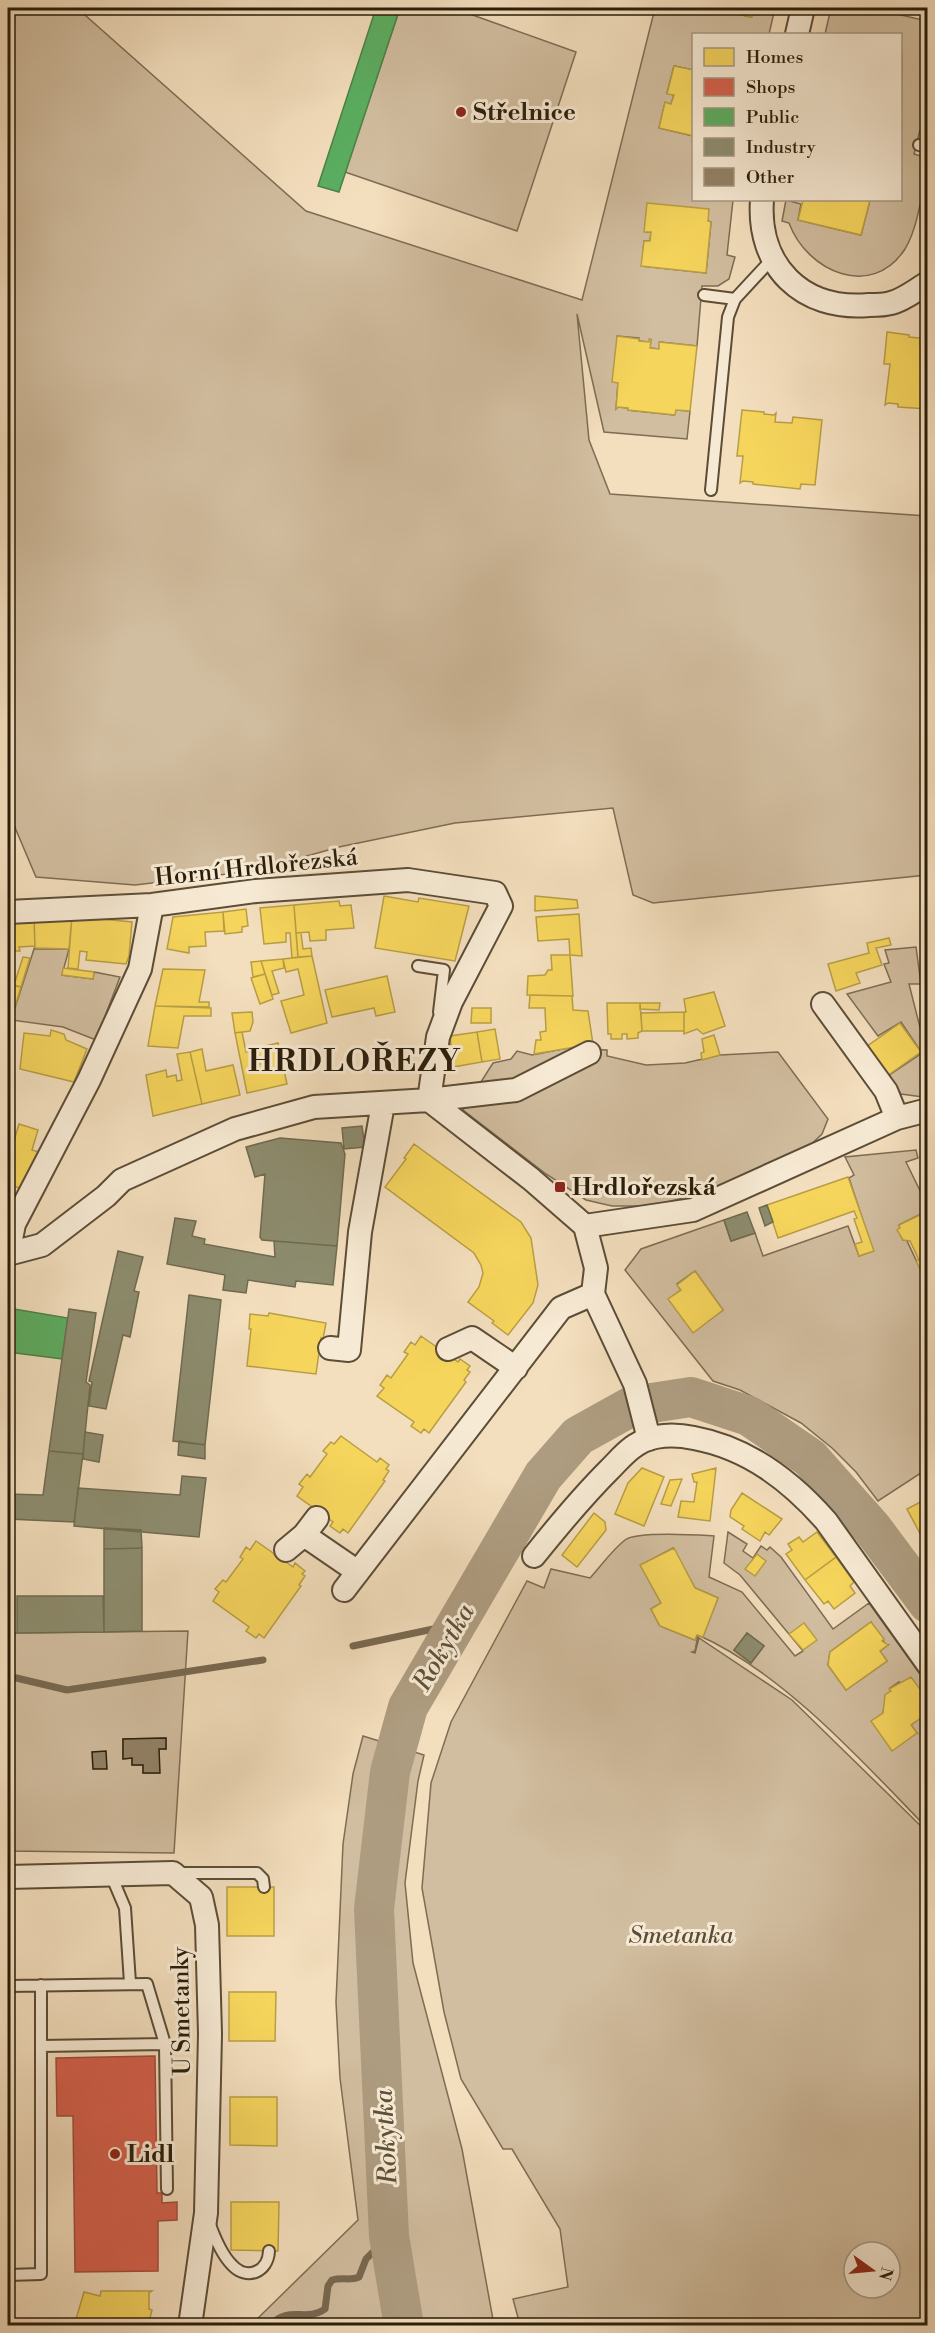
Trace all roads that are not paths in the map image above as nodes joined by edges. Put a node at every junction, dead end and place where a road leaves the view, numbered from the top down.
1 (803, 8) edge
2 (797, 33) edge
3 (762, 201) edge
4 (773, 258) junction
5 (927, 283) edge
6 (704, 295) dead end
7 (735, 299) junction
8 (711, 490) dead end
9 (153, 905) junction
10 (8, 912) edge
11 (418, 966) dead end
12 (823, 1004) dead end
13 (438, 1037) junction
14 (589, 1053) dead end
15 (429, 1100) junction
16 (383, 1104) junction
17 (927, 1110) edge
18 (897, 1118) junction
19 (585, 1226) junction
20 (8, 1254) edge
21 (593, 1294) junction
22 (330, 1348) dead end
23 (448, 1349) dead end
24 (516, 1368) junction
25 (648, 1433) junction
26 (286, 1550) dead end
27 (534, 1556) dead end
28 (927, 1664) edge
29 (172, 1873) junction
30 (111, 1875) junction
31 (8, 1877) edge
32 (264, 1887) dead end
33 (130, 1983) junction
34 (41, 1985) junction
35 (8, 1986) edge
36 (165, 2044) junction
37 (41, 2046) junction
38 (167, 2189) dead end
39 (206, 2213) junction
40 (269, 2251) dead end
41 (8, 2275) edge
42 (190, 2325) edge

1 - 2 street
3 - 4 street
4 - 5 street
4 - 7 lane
6 - 7 lane
7 - 8 lane
9 - 10 street, Horní Hrdlořezská
9 - 13 street, Horní Hrdlořezská
9 - 20 street
11 - 13 lane
12 - 18 street
13 - 15 street
14 - 15 street
15 - 16 street
15 - 19 street
16 - 20 street
16 - 22 street
17 - 18 street
18 - 19 street
19 - 21 street
21 - 24 street
21 - 25 street
23 - 24 street
24 - 26 street
25 - 27 street
25 - 28 street
29 - 30 street
29 - 32 lane
29 - 39 street, U Smetanky
30 - 31 street
30 - 33 lane
33 - 34 lane
33 - 36 lane
34 - 35 lane
34 - 37 lane
36 - 37 lane
36 - 38 lane
37 - 41 lane
39 - 40 lane
39 - 42 street, U Smetanky

